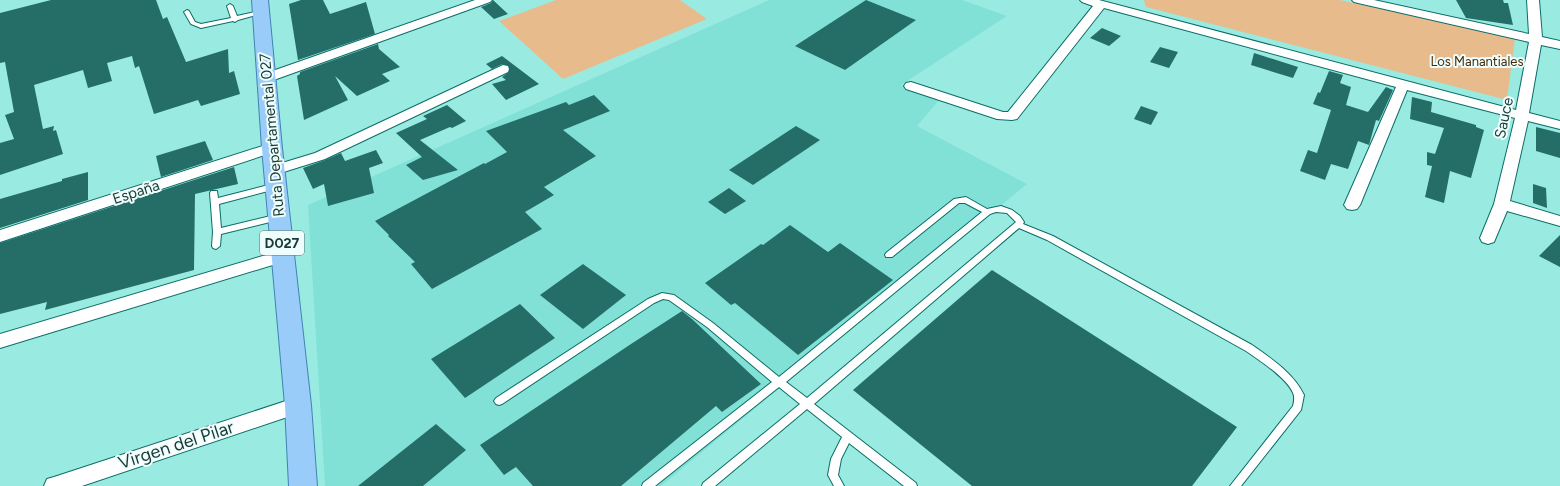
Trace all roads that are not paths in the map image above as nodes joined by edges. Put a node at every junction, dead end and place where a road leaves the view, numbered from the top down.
1 (486, 0) edge
2 (1086, 0) edge
3 (1358, 0) edge
4 (1533, 0) edge
5 (1100, 5) junction
6 (230, 6) dead end
7 (1130, 6) edge
8 (260, 7) edge
9 (188, 12) dead end
10 (235, 20) junction
11 (1536, 40) junction
12 (1560, 45) edge
13 (503, 68) dead end
14 (266, 78) junction
15 (1403, 85) junction
16 (911, 86) dead end
17 (1522, 115) junction
18 (1560, 125) edge
19 (272, 148) junction
20 (275, 178) junction
21 (214, 193) dead end
22 (215, 202) junction
23 (1352, 204) dead end
24 (1502, 204) junction
25 (987, 212) junction
26 (280, 217) junction
27 (1560, 221) edge
28 (1018, 225) junction
29 (217, 232) junction
30 (0, 236) edge
31 (1488, 238) dead end
32 (216, 246) dead end
33 (889, 255) dead end
34 (283, 256) junction
35 (0, 341) edge
36 (779, 382) junction
37 (500, 401) dead end
38 (808, 403) junction
39 (298, 405) junction
40 (848, 435) junction
41 (54, 486) edge
42 (303, 486) edge
43 (647, 486) edge
44 (706, 486) edge
45 (839, 486) edge
46 (912, 486) edge
47 (1235, 486) edge

1 - 14 street
2 - 5 street
3 - 11 street
4 - 11 street, Sauce
5 - 7 street
5 - 16 street
6 - 10 lane
7 - 15 street
8 - 10 lane
8 - 14 main road, Ruta Departamental 027 / D027
9 - 10 lane
11 - 12 street
11 - 17 street, Sauce
13 - 20 street
14 - 19 main road, Ruta Departamental 027 / D027
15 - 17 street
15 - 23 street
17 - 18 street
17 - 24 street, Sauce
19 - 20 main road, Ruta Departamental 027 / D027
19 - 30 street, España
20 - 22 lane
20 - 26 main road, Ruta Departamental 027 / D027
21 - 22 lane
22 - 29 lane
24 - 27 street
24 - 31 street, Sauce
25 - 28 lane
25 - 33 lane
25 - 36 lane
26 - 29 lane
26 - 34 main road, Ruta Departamental 027 / D027
28 - 38 lane
28 - 47 lane
29 - 32 lane
34 - 35 street
34 - 39 main road, Ruta Departamental 027 / D027
36 - 37 lane
36 - 38 lane
36 - 43 lane
38 - 40 lane
38 - 44 lane
39 - 41 street, Virgen del Pilar
39 - 42 main road, Ruta Departamental 027 / D027
40 - 45 lane
40 - 46 lane

